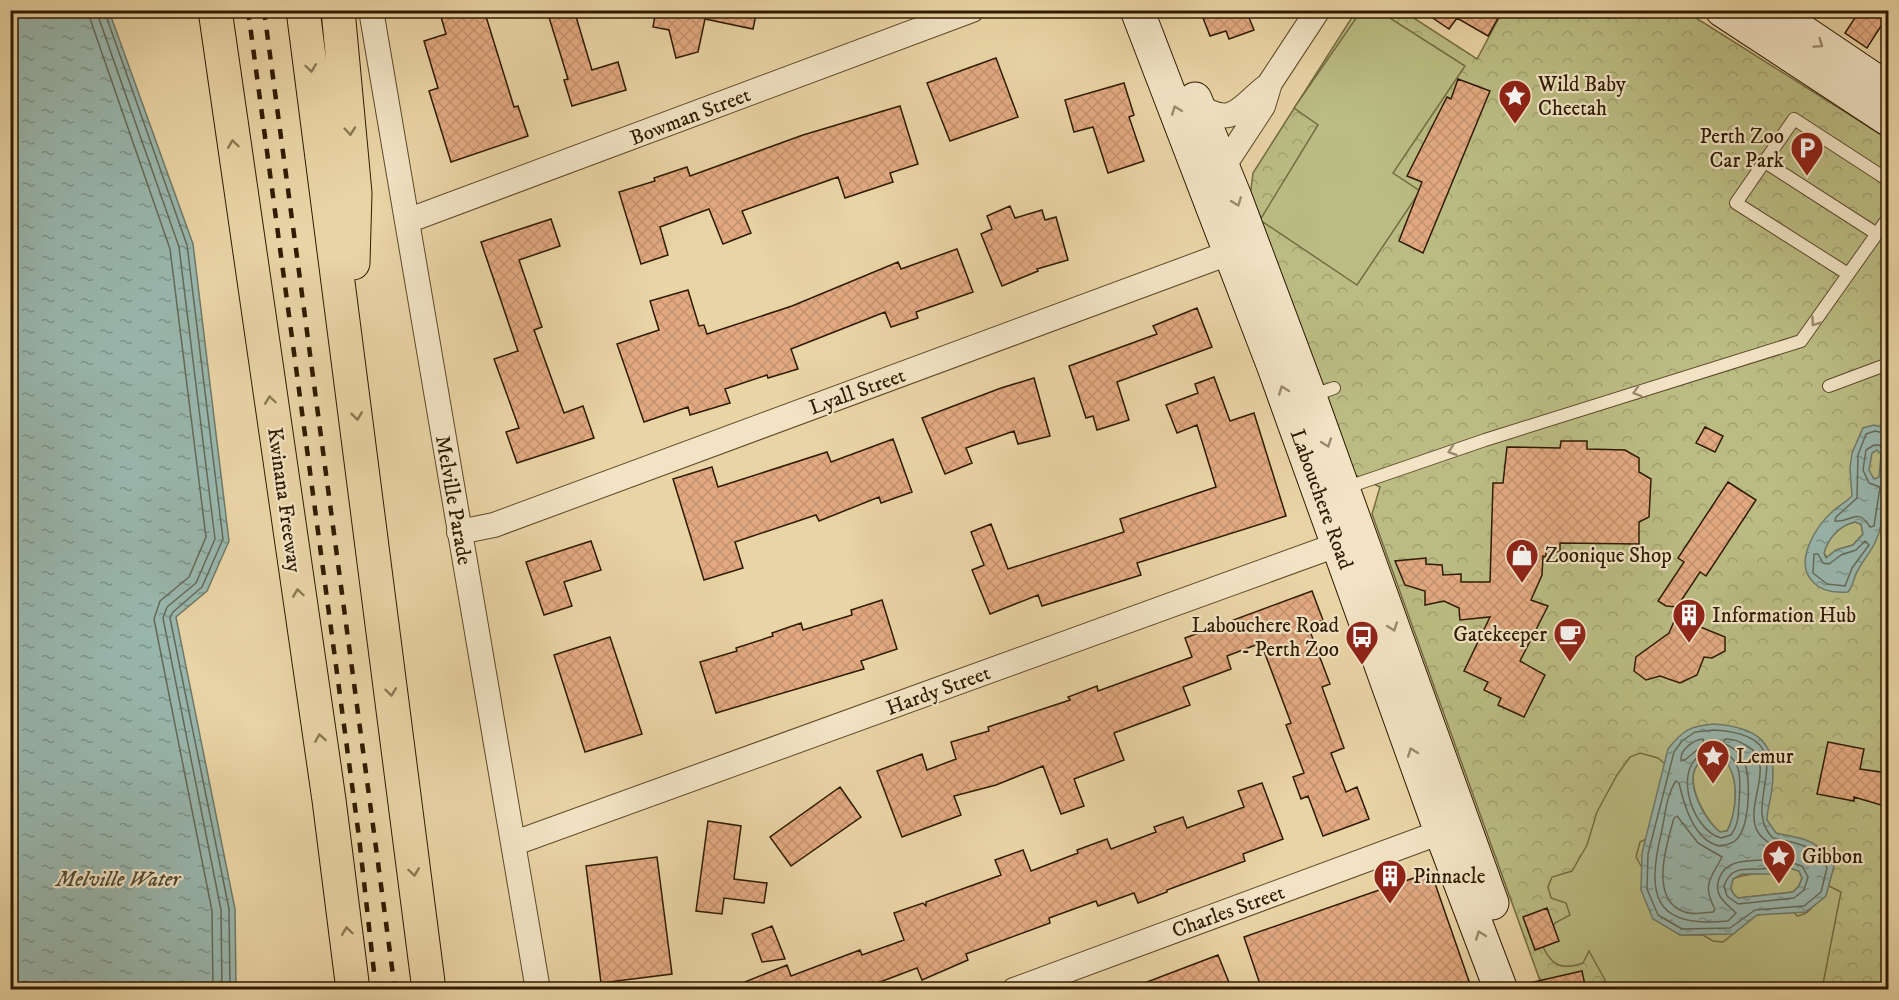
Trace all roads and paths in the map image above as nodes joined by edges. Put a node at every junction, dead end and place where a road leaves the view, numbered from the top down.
1 (215, 10) edge
2 (303, 10) edge
3 (338, 10) edge
4 (371, 10) edge
5 (972, 10) edge
6 (1137, 10) edge
7 (1161, 10) edge
8 (1318, 10) edge
9 (1722, 10) edge
10 (1771, 10) edge
11 (1270, 83) junction
12 (1885, 98) edge
13 (1209, 144) junction
14 (1765, 162) junction
15 (1888, 180) edge
16 (1888, 218) edge
17 (408, 221) junction
18 (1877, 234) junction
19 (1241, 249) junction
20 (1848, 274) junction
21 (350, 358) junction
22 (1888, 364) edge
23 (1829, 386) dead end
24 (1344, 488) junction
25 (459, 532) junction
26 (1349, 540) junction
27 (1441, 832) junction
28 (515, 843) junction
29 (353, 990) edge
30 (429, 990) edge
31 (538, 990) edge
32 (1014, 990) edge
33 (1501, 990) edge
34 (1523, 990) edge

29 -> 1 highway, Kwinana Freeway
2 -> 21 highway
3 -> 21 highway
4 - 17 street, Melville Parade
5 - 17 street, Bowman Street
13 -> 6 main road, Labouchere Road
7 - 13 main road, Labouchere Road
8 - 11 street
9 - 12 main road
10 -> 12 main road
11 - 13 street
11 - 13 street
13 - 19 main road, Labouchere Road
14 - 15 lane
14 - 18 lane
14 - 20 lane
16 - 18 lane
17 - 25 street, Melville Parade
18 - 20 lane
19 -> 24 main road, Labouchere Road
19 - 25 street, Lyall Street
26 -> 19 main road, Labouchere Road
20 -> 24 lane
21 -> 30 highway
22 - 23 lane
24 - 26 main road, Labouchere Road
25 - 28 street, Melville Parade
27 -> 26 main road, Labouchere Road
26 - 28 street, Hardy Street
26 -> 34 main road, Labouchere Road
27 - 32 street, Charles Street
33 -> 27 main road, Labouchere Road
28 - 31 street, Melville Parade

